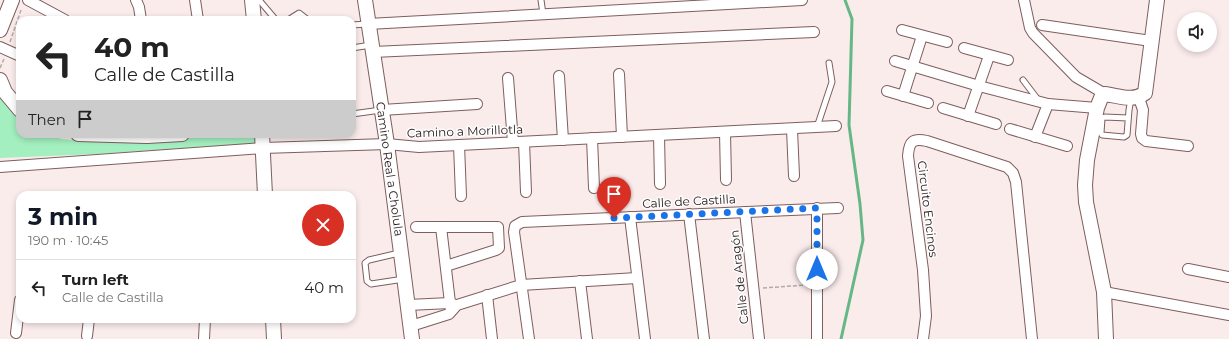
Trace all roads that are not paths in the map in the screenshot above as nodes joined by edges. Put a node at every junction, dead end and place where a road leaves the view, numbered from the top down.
1 (136, 0) edge
2 (195, 0) edge
3 (252, 0) edge
4 (259, 0) edge
5 (365, 0) edge
6 (541, 0) edge
7 (802, 0) edge
8 (1024, 0) edge
9 (1157, 0) edge
10 (21, 2) edge
11 (543, 14) junction
12 (55, 16) edge
13 (140, 16) edge
14 (197, 16) edge
15 (254, 16) edge
16 (273, 16) edge
17 (294, 16) edge
18 (303, 16) edge
19 (368, 24) junction
20 (356, 25) edge
21 (1042, 25) dead end
22 (0, 30) edge
23 (902, 30) dead end
24 (814, 32) dead end
25 (922, 36) junction
26 (947, 42) dead end
27 (1151, 42) junction
28 (3, 48) edge
29 (356, 48) edge
30 (372, 48) junction
31 (964, 48) dead end
32 (16, 54) edge
33 (989, 56) junction
34 (896, 60) dead end
35 (1008, 60) dead end
36 (829, 63) dead end
37 (913, 66) junction
38 (619, 74) dead end
39 (559, 76) dead end
40 (508, 78) dead end
41 (0, 80) edge
42 (1023, 80) dead end
43 (979, 86) junction
44 (887, 91) dead end
45 (1105, 94) junction
46 (903, 96) junction
47 (1135, 98) junction
48 (928, 103) dead end
49 (1044, 103) junction
50 (477, 104) dead end
51 (16, 105) edge
52 (943, 108) dead end
53 (1097, 108) junction
54 (382, 110) junction
55 (356, 113) edge
56 (968, 116) junction
57 (1128, 118) junction
58 (996, 124) dead end
59 (836, 126) dead end
60 (817, 127) junction
61 (792, 129) junction
62 (1010, 129) dead end
63 (725, 132) junction
64 (659, 135) junction
65 (1036, 136) junction
66 (622, 137) junction
67 (262, 138) edge
68 (592, 138) junction
69 (563, 140) junction
70 (512, 142) junction
71 (524, 142) junction
72 (387, 144) junction
73 (459, 145) junction
74 (1067, 146) dead end
75 (1188, 146) dead end
76 (263, 148) junction
77 (0, 167) edge
78 (794, 176) dead end
79 (726, 180) dead end
80 (660, 184) dead end
81 (594, 188) dead end
82 (265, 191) edge
83 (526, 192) dead end
84 (461, 196) dead end
85 (817, 208) junction
86 (838, 208) dead end
87 (745, 212) junction
88 (689, 214) junction
89 (630, 217) junction
90 (416, 227) dead end
91 (441, 227) junction
92 (401, 253) junction
93 (446, 266) junction
94 (1188, 269) dead end
95 (1229, 277) edge
96 (637, 278) junction
97 (405, 279) junction
98 (580, 281) junction
99 (521, 285) junction
100 (1104, 292) junction
101 (487, 295) junction
102 (437, 304) junction
103 (408, 305) junction
104 (453, 307) junction
105 (1229, 315) edge
106 (439, 316) junction
107 (17, 323) edge
108 (89, 323) edge
109 (205, 323) edge
110 (273, 323) edge
111 (412, 332) edge
112 (16, 333) dead end
113 (88, 336) dead end
114 (204, 339) edge
115 (274, 339) edge
116 (492, 339) edge
117 (529, 339) edge
118 (587, 339) edge
119 (645, 339) edge
120 (704, 339) edge
121 (759, 339) edge
122 (817, 339) edge
123 (923, 339) edge
124 (1032, 339) edge
125 (1106, 339) edge

1 - 13 street
2 - 14 street
3 - 15 street
4 - 16 lane
5 - 19 street, Camino Real a Cholula
6 - 11 lane
7 - 11 street
8 - 45 street
9 - 27 street
10 - 12 street
10 - 22 street
11 - 19 street
17 - 18 lane
19 - 20 lane
19 - 30 street, Camino Real a Cholula
21 - 27 street
23 - 25 street
24 - 30 street
25 - 26 street
25 - 37 street
27 - 47 street
28 - 32 street
29 - 30 lane
30 - 54 street, Camino Real a Cholula
31 - 33 street
33 - 35 street
33 - 43 street
34 - 37 street
36 - 60 lane
37 - 43 street
37 - 46 street
38 - 66 street
39 - 69 street
40 - 70 street
41 - 51 street
42 - 49 lane
43 - 49 street
43 - 56 street
44 - 46 street
45 - 47 street
45 - 53 street
46 - 48 street
47 - 57 lane
47 - 75 street
49 - 53 street
49 - 65 street
50 - 54 street
52 - 56 street
53 - 100 street
54 - 55 lane
54 - 72 street, Camino Real a Cholula
56 - 58 street
57 - 57 lane
59 - 60 street, Camino a Morillotla
60 - 61 street, Camino a Morillotla
61 - 63 street, Camino a Morillotla
61 - 78 street
62 - 65 street
63 - 64 street, Camino a Morillotla
63 - 79 street
64 - 66 street, Camino a Morillotla
64 - 80 street
65 - 74 street
66 - 68 street, Camino a Morillotla
67 - 76 street
68 - 69 street, Camino a Morillotla
68 - 81 street
69 - 71 street, Camino a Morillotla
70 - 71 street, Camino a Morillotla
70 - 73 street, Camino a Morillotla
71 - 83 street
72 - 73 street, Camino a Morillotla
72 - 76 street, Camino a Morillotla
72 - 92 street, Camino Real a Cholula
73 - 84 street
76 - 77 street, Camino a Morillotla
76 - 82 street
85 - 86 street, Calle de Castilla
85 - 87 street, Calle de Castilla
85 - 122 street
87 - 88 street, Calle de Castilla
87 - 121 street, Calle de Aragón
88 - 89 street, Calle de Castilla
88 - 120 street
89 - 96 street
89 - 99 street, Calle de Castilla
90 - 91 street
91 - 93 street
91 - 93 street
92 - 97 street, Camino Real a Cholula
92 - 97 lane
93 - 104 street
94 - 95 street
96 - 98 street
96 - 119 street
97 - 103 street, Camino Real a Cholula
98 - 99 street
98 - 118 street
99 - 101 street
99 - 117 street
100 - 105 street
100 - 125 street
101 - 104 street
101 - 116 street
102 - 103 street
102 - 104 street
102 - 106 street
103 - 111 street, Camino Real a Cholula
104 - 106 street
106 - 111 street
107 - 112 street
108 - 113 street
109 - 114 street
110 - 115 street
123 - 124 street, Circuito Encinos

